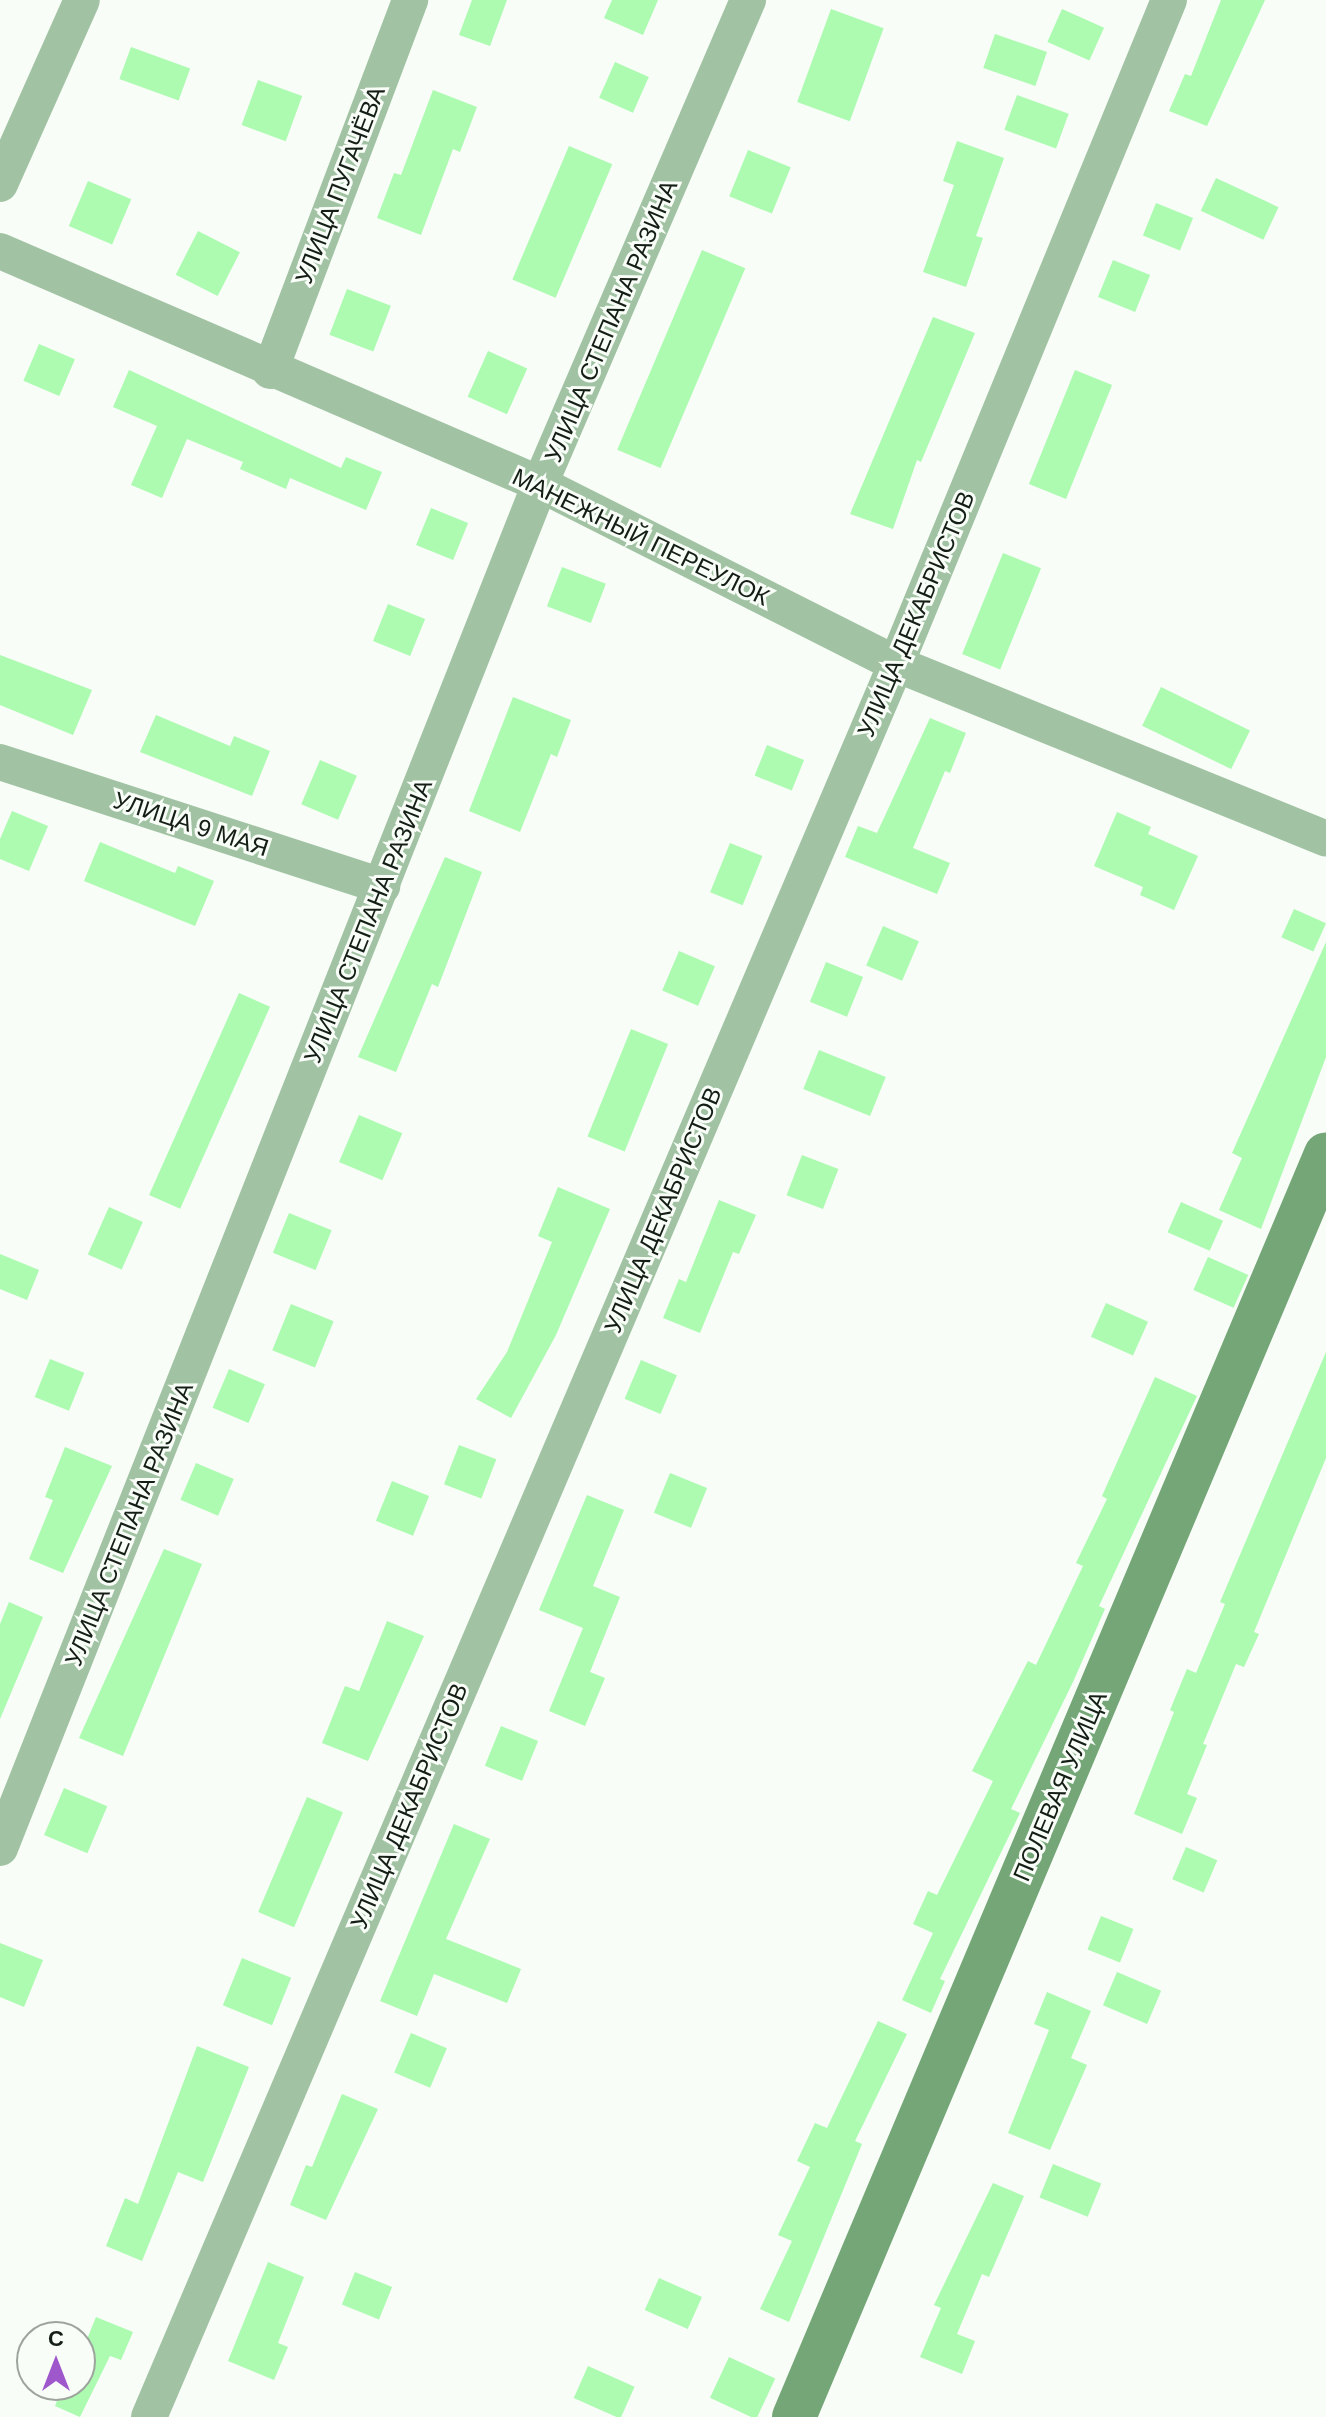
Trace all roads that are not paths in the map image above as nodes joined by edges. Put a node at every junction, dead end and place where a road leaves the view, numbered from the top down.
1 (82, 0) edge
2 (410, 0) edge
3 (748, 0) edge
4 (1169, 0) edge
5 (0, 184) edge
6 (0, 251) edge
7 (270, 371) junction
8 (540, 484) junction
9 (896, 664) junction
10 (0, 762) edge
11 (1326, 839) edge
12 (382, 886) junction
13 (1326, 1154) edge
14 (0, 1848) edge
15 (149, 2417) edge
16 (794, 2417) edge

1 - 5 street
2 - 7 street, УЛИЦА ПУГАЧЁВА
3 - 8 street, УЛИЦА СТЕПАНА РАЗИНА
4 - 9 street, УЛИЦА ДЕКАБРИСТОВ
6 - 7 street, МАНЕЖНЫЙ ПЕРЕУЛОК
7 - 8 street, МАНЕЖНЫЙ ПЕРЕУЛОК
8 - 9 street, МАНЕЖНЫЙ ПЕРЕУЛОК
8 - 12 street, УЛИЦА СТЕПАНА РАЗИНА
9 - 11 street, МАНЕЖНЫЙ ПЕРЕУЛОК
9 - 15 street, УЛИЦА ДЕКАБРИСТОВ
10 - 12 street, УЛИЦА 9 МАЯ
12 - 14 street, УЛИЦА СТЕПАНА РАЗИНА
13 - 16 street, ПОЛЕВАЯ УЛИЦА

